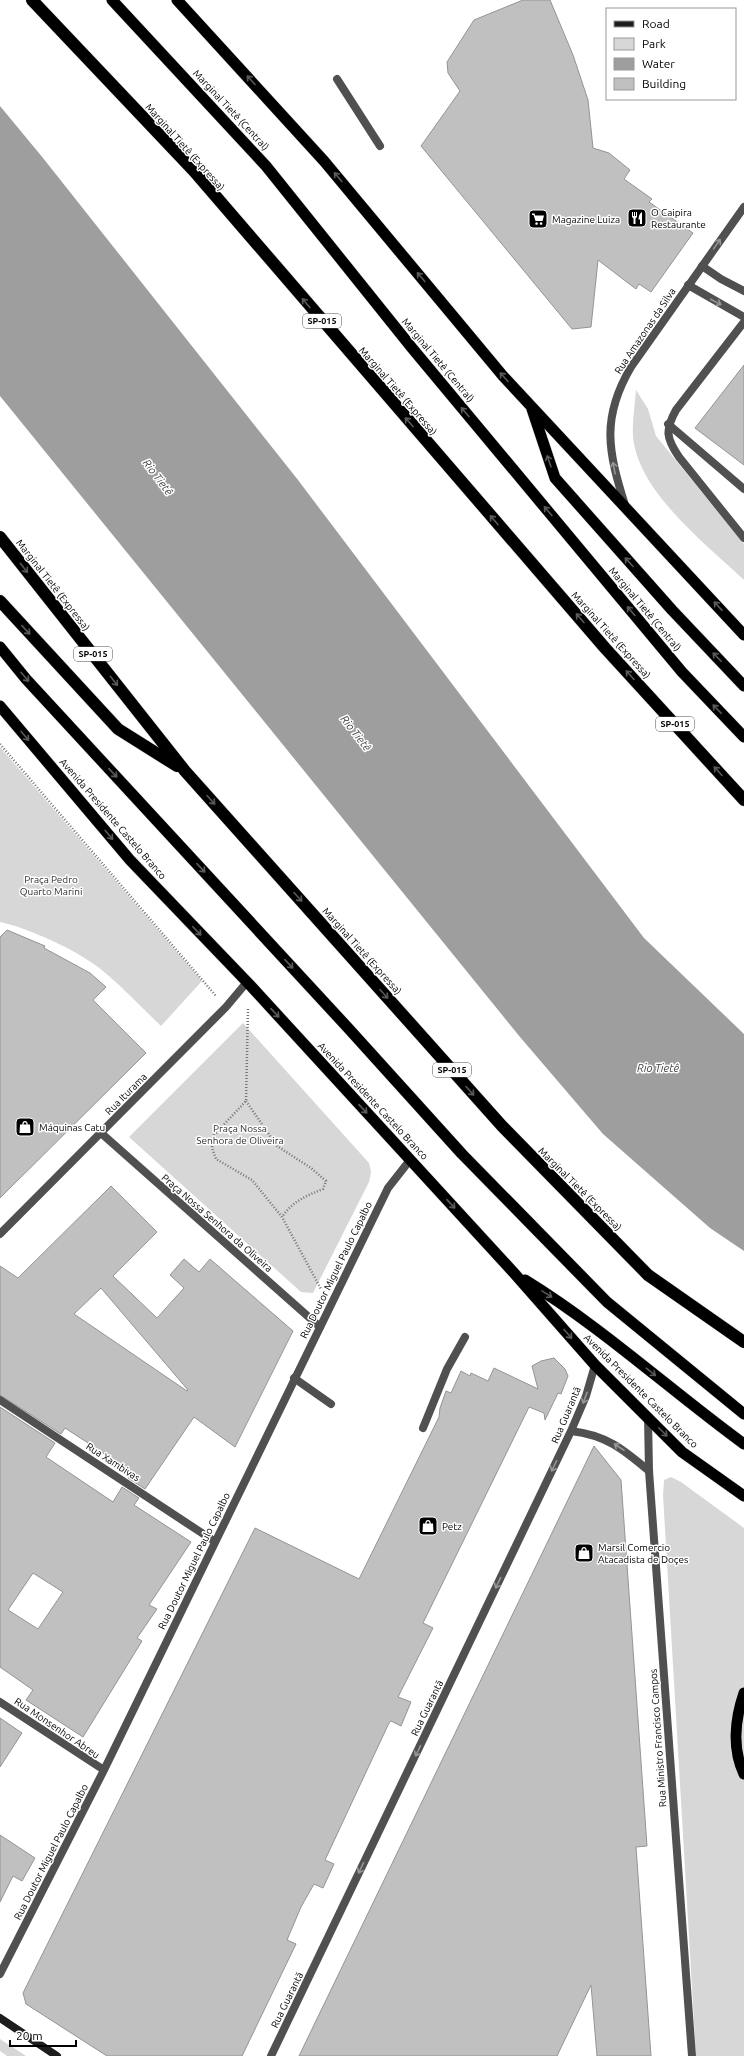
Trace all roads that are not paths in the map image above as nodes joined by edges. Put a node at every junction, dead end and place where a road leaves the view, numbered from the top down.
1 (32, 0) edge
2 (112, 0) edge
3 (178, 0) edge
4 (337, 79) dead end
5 (380, 146) dead end
6 (744, 206) edge
7 (702, 266) junction
8 (688, 285) junction
9 (744, 291) edge
10 (744, 317) edge
11 (744, 322) edge
12 (531, 405) junction
13 (668, 424) junction
14 (744, 489) edge
15 (625, 506) junction
16 (0, 537) edge
17 (744, 538) edge
18 (0, 602) edge
19 (744, 635) edge
20 (0, 647) edge
21 (744, 686) edge
22 (0, 706) edge
23 (744, 737) edge
24 (185, 771) junction
25 (744, 800) edge
26 (248, 983) junction
27 (101, 1134) junction
28 (410, 1160) junction
29 (0, 1234) edge
30 (514, 1273) junction
31 (320, 1327) junction
32 (465, 1337) dead end
33 (744, 1342) edge
34 (595, 1365) junction
35 (294, 1378) junction
36 (0, 1400) edge
37 (331, 1404) dead end
38 (744, 1414) edge
39 (648, 1418) junction
40 (423, 1428) dead end
41 (571, 1431) junction
42 (744, 1444) edge
43 (649, 1471) junction
44 (744, 1496) edge
45 (214, 1541) junction
46 (744, 1694) edge
47 (0, 1702) edge
48 (104, 1770) junction
49 (744, 1774) edge
50 (0, 1974) edge
51 (0, 2018) edge
52 (57, 2056) edge
53 (271, 2056) edge
54 (692, 2056) edge

25 -> 1 highway, Marginal Tietê (Expressa) / SP-015
23 -> 2 highway, Marginal Tietê (Central)
12 -> 3 highway
4 - 5 street
7 -> 6 street, Rua Amazonas da Silva
7 - 8 street, Rua Amazonas da Silva
7 - 9 street
8 -> 10 street
15 -> 8 street, Rua Amazonas da Silva
11 - 13 street
12 - 15 highway
21 -> 12 highway
13 - 14 street
13 - 17 street
19 -> 15 highway
16 -> 24 highway, Marginal Tietê (Expressa) / SP-015
18 -> 24 highway
20 -> 38 highway
22 -> 26 highway, Avenida Presidente Castelo Branco
24 -> 33 highway, Marginal Tietê (Expressa) / SP-015
26 - 27 street, Rua Iturama
26 -> 28 highway, Avenida Presidente Castelo Branco
27 - 29 street, Rua Iturama
27 - 31 street, Praça Nossa Senhora da Oliveira
28 -> 30 highway, Avenida Presidente Castelo Branco
28 - 31 street, Rua Doutor Miguel Paulo Capalbo
30 -> 34 highway, Avenida Presidente Castelo Branco
30 -> 42 highway
31 - 35 street, Rua Doutor Miguel Paulo Capalbo
32 - 40 street
34 - 39 highway, Avenida Presidente Castelo Branco
34 -> 41 street, Rua Guarantã
35 - 37 street
35 - 45 street, Rua Doutor Miguel Paulo Capalbo
36 - 45 street, Rua Xambivas
39 - 43 street, Rua Ministro Francisco Campos
39 -> 44 highway, Avenida Presidente Castelo Branco
43 -> 41 street
41 -> 53 street, Rua Guarantã
43 - 54 street, Rua Ministro Francisco Campos
45 - 48 street, Rua Doutor Miguel Paulo Capalbo
46 - 49 highway
47 - 48 street, Rua Monsenhor Abreu
48 - 50 street, Rua Doutor Miguel Paulo Capalbo
51 - 52 main road

